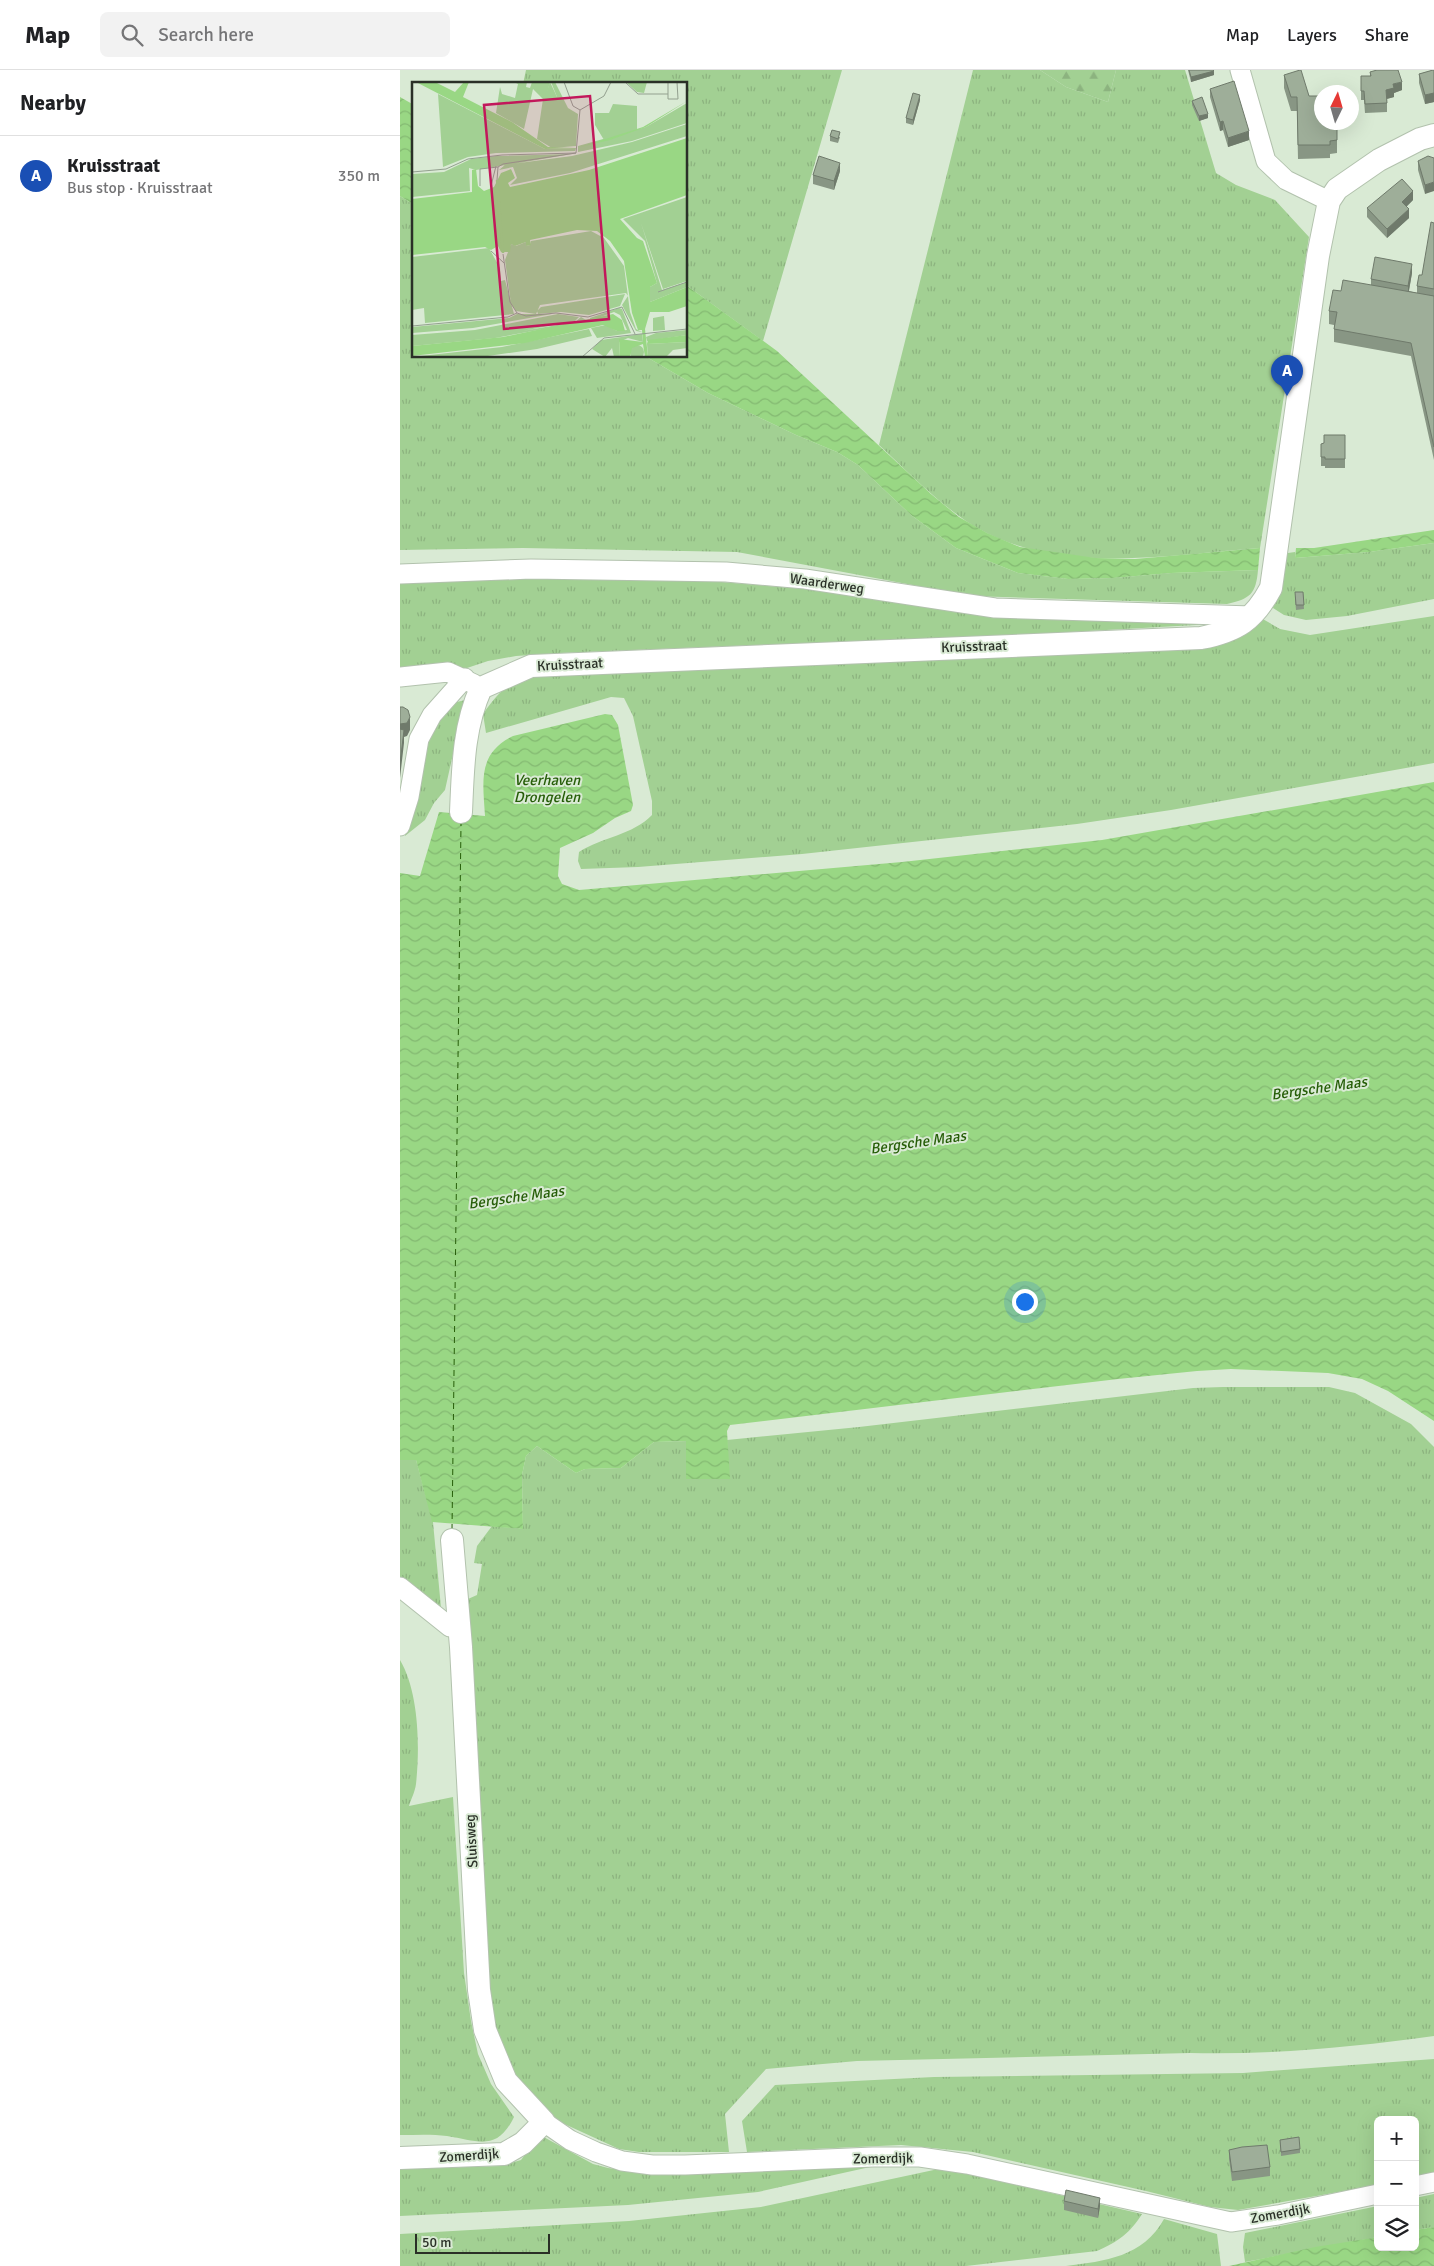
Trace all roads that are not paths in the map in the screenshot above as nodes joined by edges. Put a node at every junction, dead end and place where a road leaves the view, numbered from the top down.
1 (1240, 70) edge
2 (1434, 135) edge
3 (1329, 201) junction
4 (400, 574) edge
5 (1252, 616) junction
6 (400, 677) edge
7 (473, 683) junction
8 (461, 812) dead end
9 (400, 826) edge
10 (452, 1540) dead end
11 (400, 1587) edge
12 (459, 1625) junction
13 (544, 2122) junction
14 (400, 2158) edge
15 (1434, 2182) edge
16 (1419, 2185) edge
17 (1374, 2195) edge

1 - 3 street
2 - 3 street
3 - 5 street, Kruisstraat
4 - 5 street, Waarderweg
5 - 7 street, Kruisstraat
6 - 7 street
7 - 8 street
7 - 9 street, Kruisstraat
10 - 12 street, Sluisweg
11 - 12 street
12 - 13 street, Sluisweg
13 - 14 street, Zomerdijk
13 - 17 street, Zomerdijk
15 - 16 street

